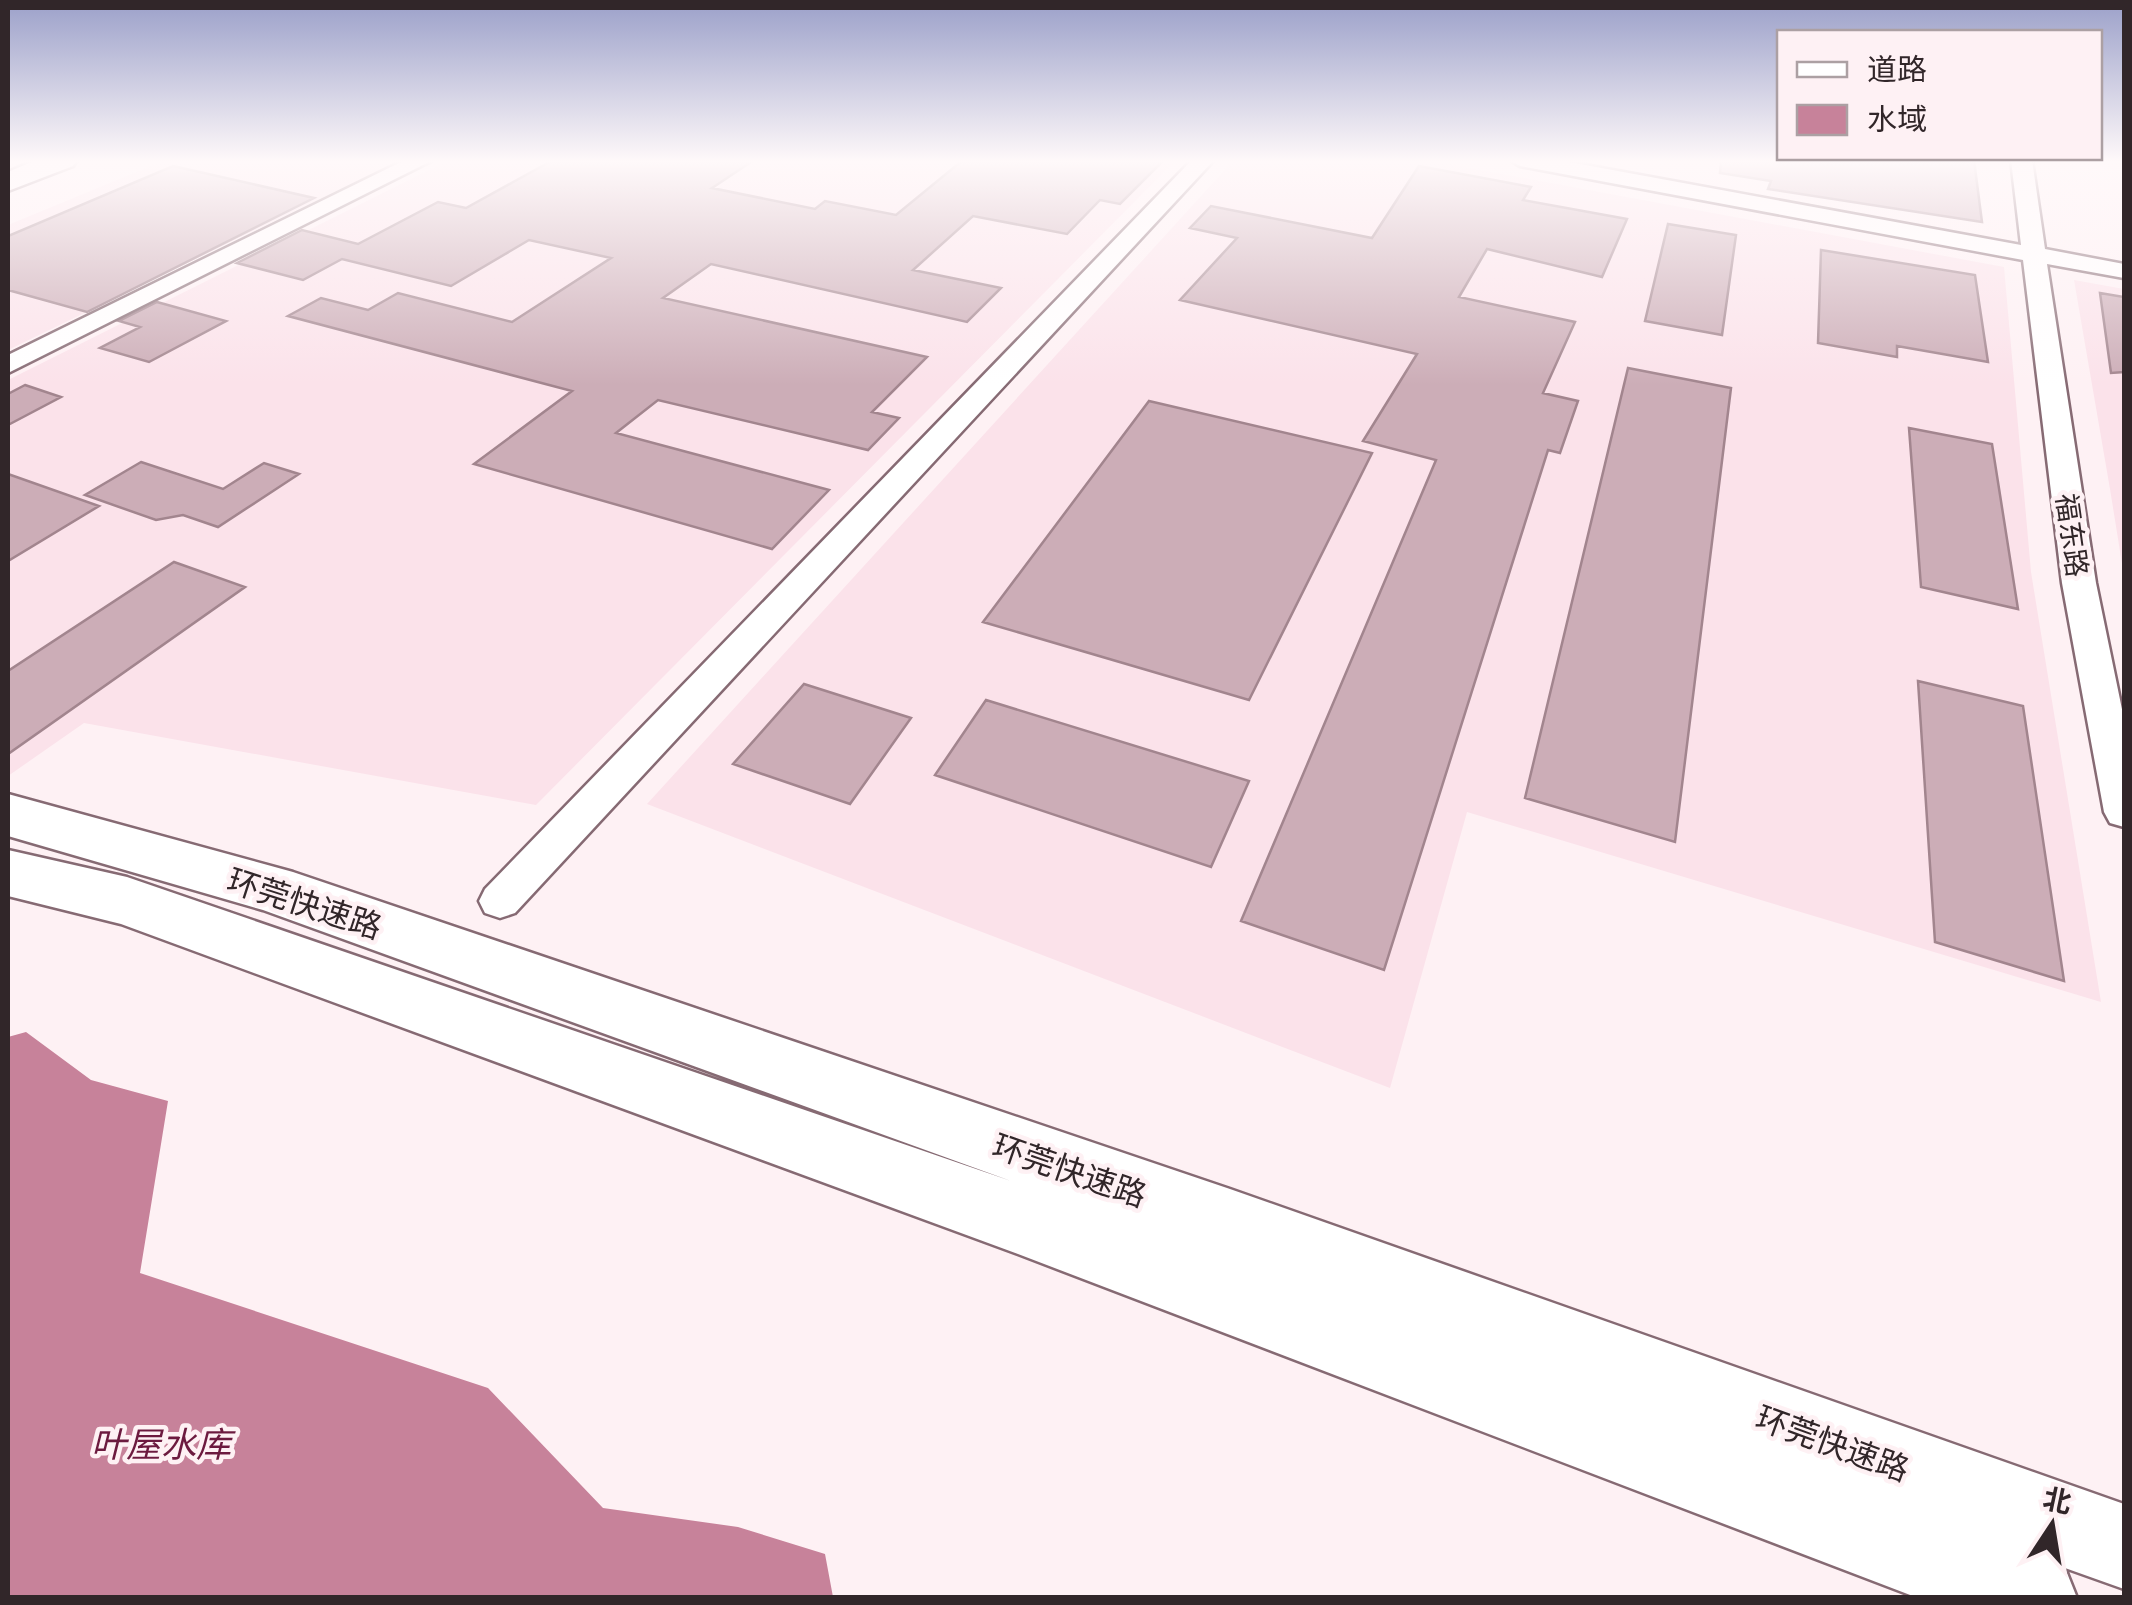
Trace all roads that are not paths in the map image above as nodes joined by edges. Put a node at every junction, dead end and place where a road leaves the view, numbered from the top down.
1 (271, 235) edge
2 (1133, 235) edge
3 (1927, 235) edge
4 (2033, 235) edge
5 (2036, 255) junction
6 (2124, 271) edge
7 (8, 365) edge
8 (2124, 812) edge
9 (8, 815) edge
10 (8, 873) edge
11 (500, 901) dead end
12 (2124, 1547) edge
13 (2034, 1598) edge

1 - 7 street
2 - 11 street
3 - 5 street
4 - 5 street, 福东路
5 - 6 street
5 - 8 street, 福东路
9 - 12 highway, 环莞快速路
10 - 13 highway, 环莞快速路

